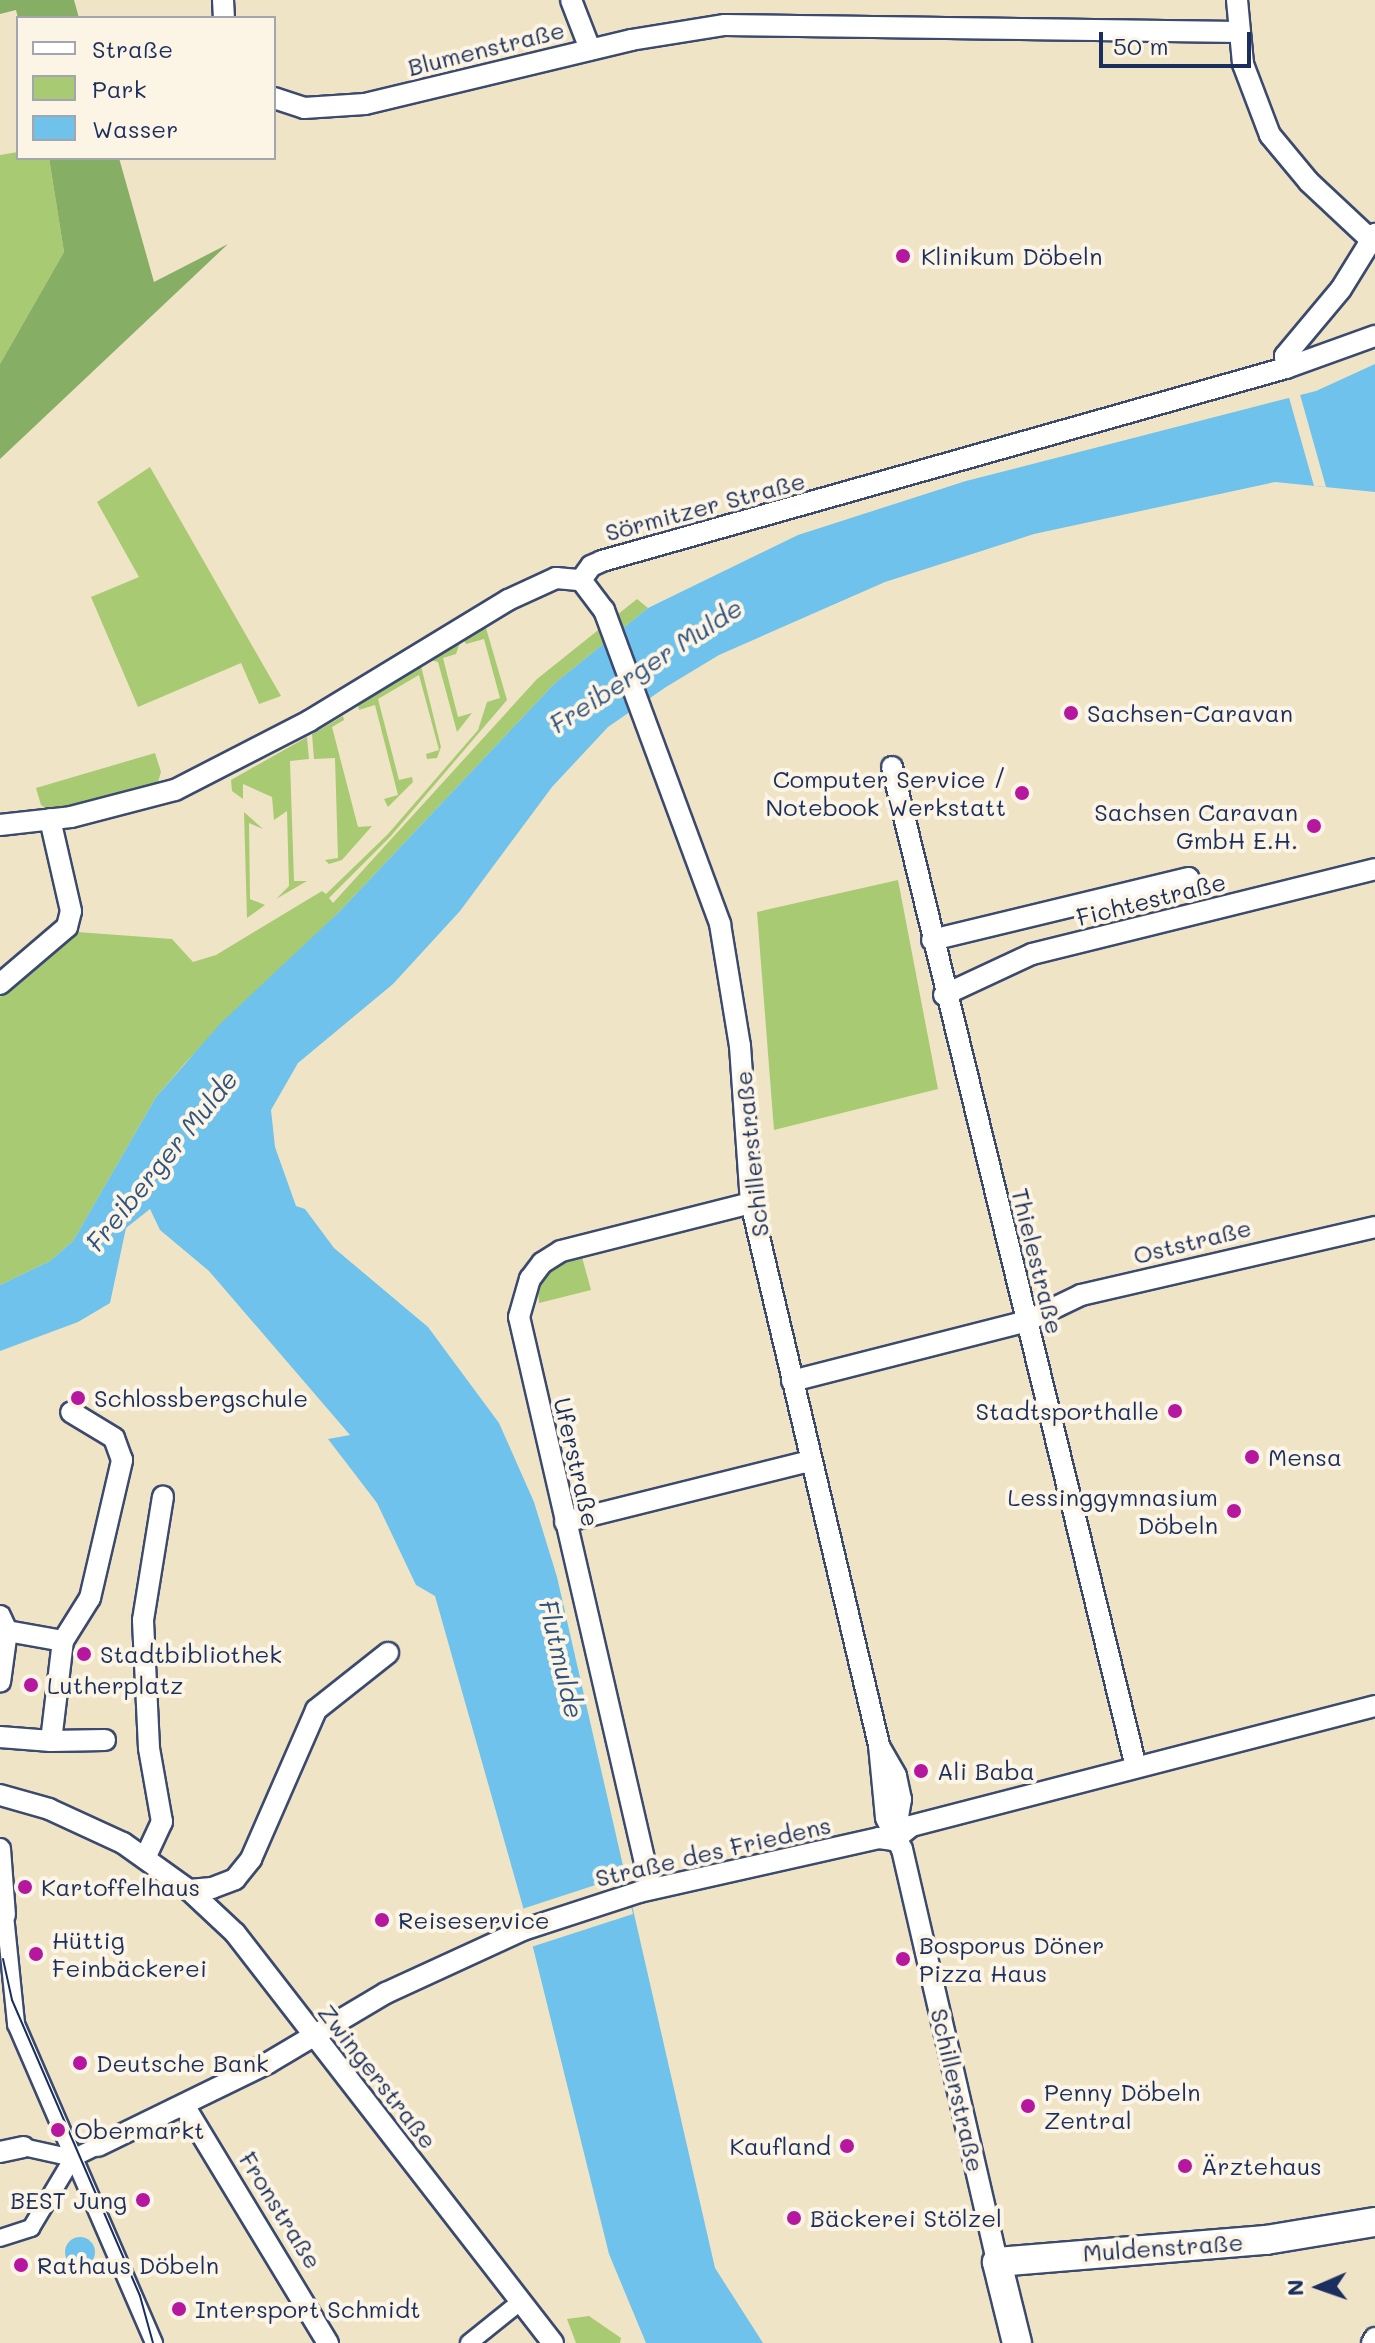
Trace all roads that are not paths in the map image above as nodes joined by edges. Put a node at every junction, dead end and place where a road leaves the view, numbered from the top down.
1 (571, 0) edge
2 (1237, 0) edge
3 (1239, 32) junction
4 (590, 49) junction
5 (276, 99) edge
6 (1373, 237) edge
7 (1375, 336) edge
8 (1286, 368) junction
9 (581, 580) junction
10 (892, 767) dead end
11 (50, 819) junction
12 (0, 825) edge
13 (1375, 869) edge
14 (1189, 878) dead end
15 (932, 940) junction
16 (0, 984) edge
17 (944, 995) junction
18 (751, 1203) junction
19 (1375, 1227) edge
20 (1027, 1321) junction
21 (792, 1381) junction
22 (71, 1412) dead end
23 (810, 1461) junction
24 (163, 1497) dead end
25 (565, 1522) junction
26 (3, 1624) edge
27 (63, 1641) junction
28 (388, 1653) dead end
29 (0, 1682) edge
30 (1375, 1706) edge
31 (0, 1737) edge
32 (105, 1740) dead end
33 (51, 1741) junction
34 (1136, 1767) junction
35 (0, 1795) edge
36 (894, 1840) junction
37 (0, 1849) edge
38 (146, 1856) junction
39 (651, 1889) junction
40 (189, 1890) junction
41 (5, 1915) joint
42 (5, 1953) edge
43 (314, 2038) junction
44 (185, 2107) junction
45 (98, 2146) joint
46 (23, 2147) joint
47 (0, 2152) edge
48 (73, 2158) junction
49 (1375, 2222) edge
50 (0, 2238) edge
51 (997, 2262) junction
52 (520, 2302) junction
53 (154, 2343) edge
54 (328, 2343) edge
55 (469, 2343) edge
56 (553, 2343) edge
57 (1017, 2343) edge

1 - 4 street
2 - 3 street
3 - 4 street, Blumenstraße
3 - 6 street
4 - 5 street, Blumenstraße
6 - 8 street
7 - 8 street, Sörmitzer Straße
8 - 9 street, Sörmitzer Straße
9 - 11 street, Sörmitzer Straße
9 - 18 street, Schillerstraße
10 - 15 street, Thielestraße
11 - 12 street, Sörmitzer Straße
11 - 16 street
13 - 17 street, Fichtestraße
14 - 15 street, Fichtestraße
15 - 17 street, Thielestraße
17 - 20 street, Thielestraße
18 - 21 street, Schillerstraße
18 - 25 street, Uferstraße
19 - 20 street, Oststraße
20 - 21 street, Oststraße
20 - 34 street, Thielestraße
21 - 23 street, Schillerstraße
22 - 27 street
23 - 25 street
23 - 36 street, Schillerstraße
24 - 38 street
25 - 39 street, Uferstraße
26 - 27 street
26 - 29 street
27 - 33 street
28 - 40 street
30 - 34 street, Straße des Friedens
31 - 33 street
32 - 33 street
34 - 36 street, Straße des Friedens
35 - 38 street, Zwingerstraße
36 - 39 street, Straße des Friedens
36 - 51 street, Schillerstraße
37 - 41 street
38 - 40 street, Zwingerstraße
39 - 43 street, Straße des Friedens
40 - 43 street, Zwingerstraße
41 - 42 street
42 - 48 street
43 - 44 street, Straße des Friedens
43 - 52 street, Zwingerstraße
44 - 45 street, Straße des Friedens
44 - 54 street, Fronstraße
45 - 48 street
46 - 47 street
46 - 48 street
48 - 50 street
48 - 53 street
49 - 51 main road, Muldenstraße
51 - 57 main road, Schillerstraße
52 - 55 street
52 - 56 street, Zwingerstraße

